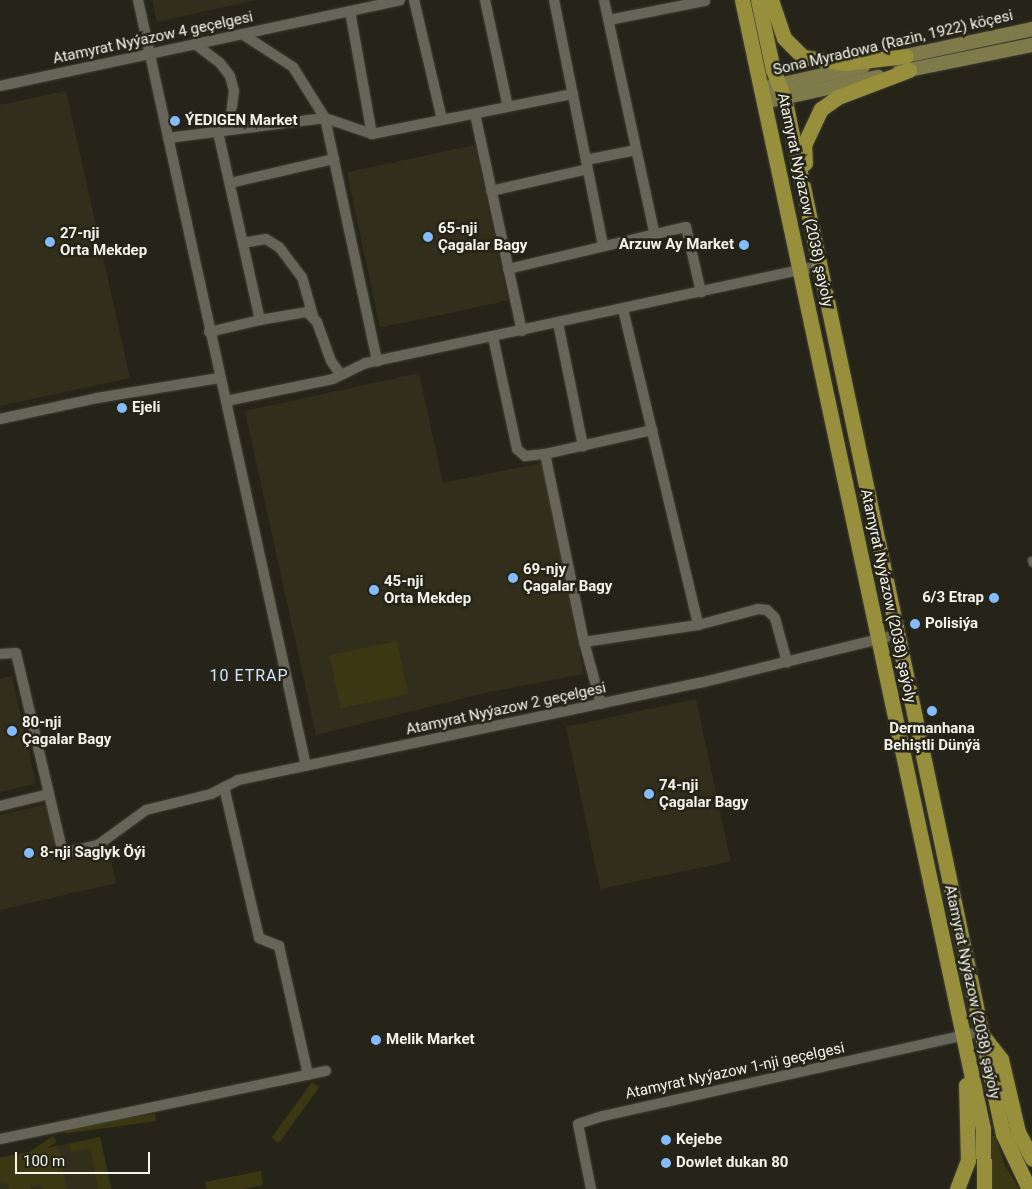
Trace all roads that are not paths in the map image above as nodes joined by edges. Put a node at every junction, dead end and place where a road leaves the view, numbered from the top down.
1 (138, 0) edge
2 (400, 0) edge
3 (414, 0) edge
4 (485, 0) edge
5 (554, 0) edge
6 (604, 0) edge
7 (705, 0) edge
8 (742, 0) edge
9 (758, 0) edge
10 (771, 0) edge
11 (350, 11) junction
12 (609, 20) junction
13 (1032, 29) edge
14 (242, 34) junction
15 (195, 44) junction
16 (1032, 45) edge
17 (148, 54) junction
18 (908, 63) junction
19 (0, 86) edge
20 (783, 91) junction
21 (573, 94) junction
22 (763, 95) junction
23 (508, 107) junction
24 (475, 114) junction
25 (325, 118) junction
26 (442, 119) junction
27 (229, 130) junction
28 (218, 132) junction
29 (372, 134) junction
30 (168, 138) junction
31 (636, 150) junction
32 (334, 159) junction
33 (587, 164) junction
34 (230, 183) junction
35 (491, 190) junction
36 (655, 235) junction
37 (243, 243) junction
38 (603, 246) junction
39 (819, 266) junction
40 (508, 269) junction
41 (800, 270) junction
42 (701, 292) junction
43 (623, 309) junction
44 (312, 316) junction
45 (260, 320) junction
46 (558, 323) junction
47 (522, 331) junction
48 (209, 332) junction
49 (493, 337) junction
50 (377, 361) junction
51 (341, 375) junction
52 (219, 378) junction
53 (226, 401) junction
54 (0, 419) edge
55 (652, 430) junction
56 (583, 446) junction
57 (545, 454) junction
58 (698, 625) junction
59 (895, 635) junction
60 (880, 638) junction
61 (584, 642) junction
62 (0, 654) edge
63 (787, 662) junction
64 (601, 704) junction
65 (306, 766) junction
66 (224, 787) junction
67 (49, 794) junction
68 (0, 806) edge
69 (980, 1032) junction
70 (963, 1036) junction
71 (326, 1071) dead end
72 (308, 1075) junction
73 (0, 1139) edge
74 (1032, 1158) edge
75 (591, 1189) edge
76 (957, 1189) edge
77 (984, 1189) edge
78 (1029, 1189) edge

1 - 17 street
2 - 11 street, Atamyrat Nyýazow 4 geçelgesi
3 - 26 street
4 - 23 street
5 - 21 street
6 - 12 street
7 - 12 street
8 - 22 main road, Atamyrat Nyýazow (2038) şaýoly
9 - 20 main road, Atamyrat Nyýazow (2038) şaýoly
10 - 18 main road
11 - 14 street, Atamyrat Nyýazow 4 geçelgesi
11 - 29 street
12 - 31 street
13 - 18 main road, Sona Myradowa (Razin, 1922) köçesi
14 - 15 street, Atamyrat Nyýazow 4 geçelgesi
14 - 25 street
15 - 17 street, Atamyrat Nyýazow 4 geçelgesi
15 - 27 street
16 - 18 main road
17 - 19 street, Atamyrat Nyýazow 4 geçelgesi
17 - 30 street
18 - 20 main road, Sona Myradowa (Razin, 1922) köçesi
18 - 39 main road
20 - 22 main road, Sona Myradowa (Razin, 1922) köçesi
20 - 39 main road, Atamyrat Nyýazow (2038) şaýoly
21 - 23 street
21 - 33 street
22 - 41 main road, Atamyrat Nyýazow (2038) şaýoly
23 - 24 street
24 - 26 street
24 - 35 street
25 - 27 street
25 - 29 street
25 - 32 street
26 - 29 street
27 - 28 street
28 - 30 street
28 - 34 street
30 - 48 street
31 - 33 street
31 - 36 street
32 - 34 street
32 - 50 street
33 - 35 street
33 - 38 street
34 - 37 street
35 - 40 street
36 - 38 street
36 - 42 street
37 - 44 street
37 - 45 street
38 - 40 street
39 - 41 street
39 - 59 main road, Atamyrat Nyýazow (2038) şaýoly
40 - 47 street
41 - 42 street
41 - 60 main road, Atamyrat Nyýazow (2038) şaýoly
42 - 43 street
43 - 46 street
43 - 55 street
44 - 45 street
44 - 51 street
45 - 48 street
46 - 47 street
46 - 56 street
47 - 49 street
48 - 52 street
49 - 50 street
49 - 57 street
50 - 51 street
51 - 53 street
52 - 53 street
52 - 54 street
53 - 65 street
55 - 56 street
55 - 58 street
56 - 57 street
57 - 61 street
58 - 61 street
58 - 63 street
59 - 60 street, Atamyrat Nyýazow 2 geçelgesi
59 - 69 main road, Atamyrat Nyýazow (2038) şaýoly
60 - 63 street, Atamyrat Nyýazow 2 geçelgesi
60 - 70 main road, Atamyrat Nyýazow (2038) şaýoly
61 - 64 street
62 - 67 street
63 - 64 street, Atamyrat Nyýazow 2 geçelgesi
64 - 65 street, Atamyrat Nyýazow 2 geçelgesi
65 - 66 street, Atamyrat Nyýazow 2 geçelgesi
66 - 67 street, Atamyrat Nyýazow 2 geçelgesi
66 - 72 street
67 - 68 street
69 - 70 street
69 - 74 main road
69 - 78 main road, Atamyrat Nyýazow (2038) şaýoly
70 - 75 street, Atamyrat Nyýazow 1-nji geçelgesi
70 - 76 main road
70 - 77 main road, Atamyrat Nyýazow (2038) şaýoly
71 - 72 street
72 - 73 street

